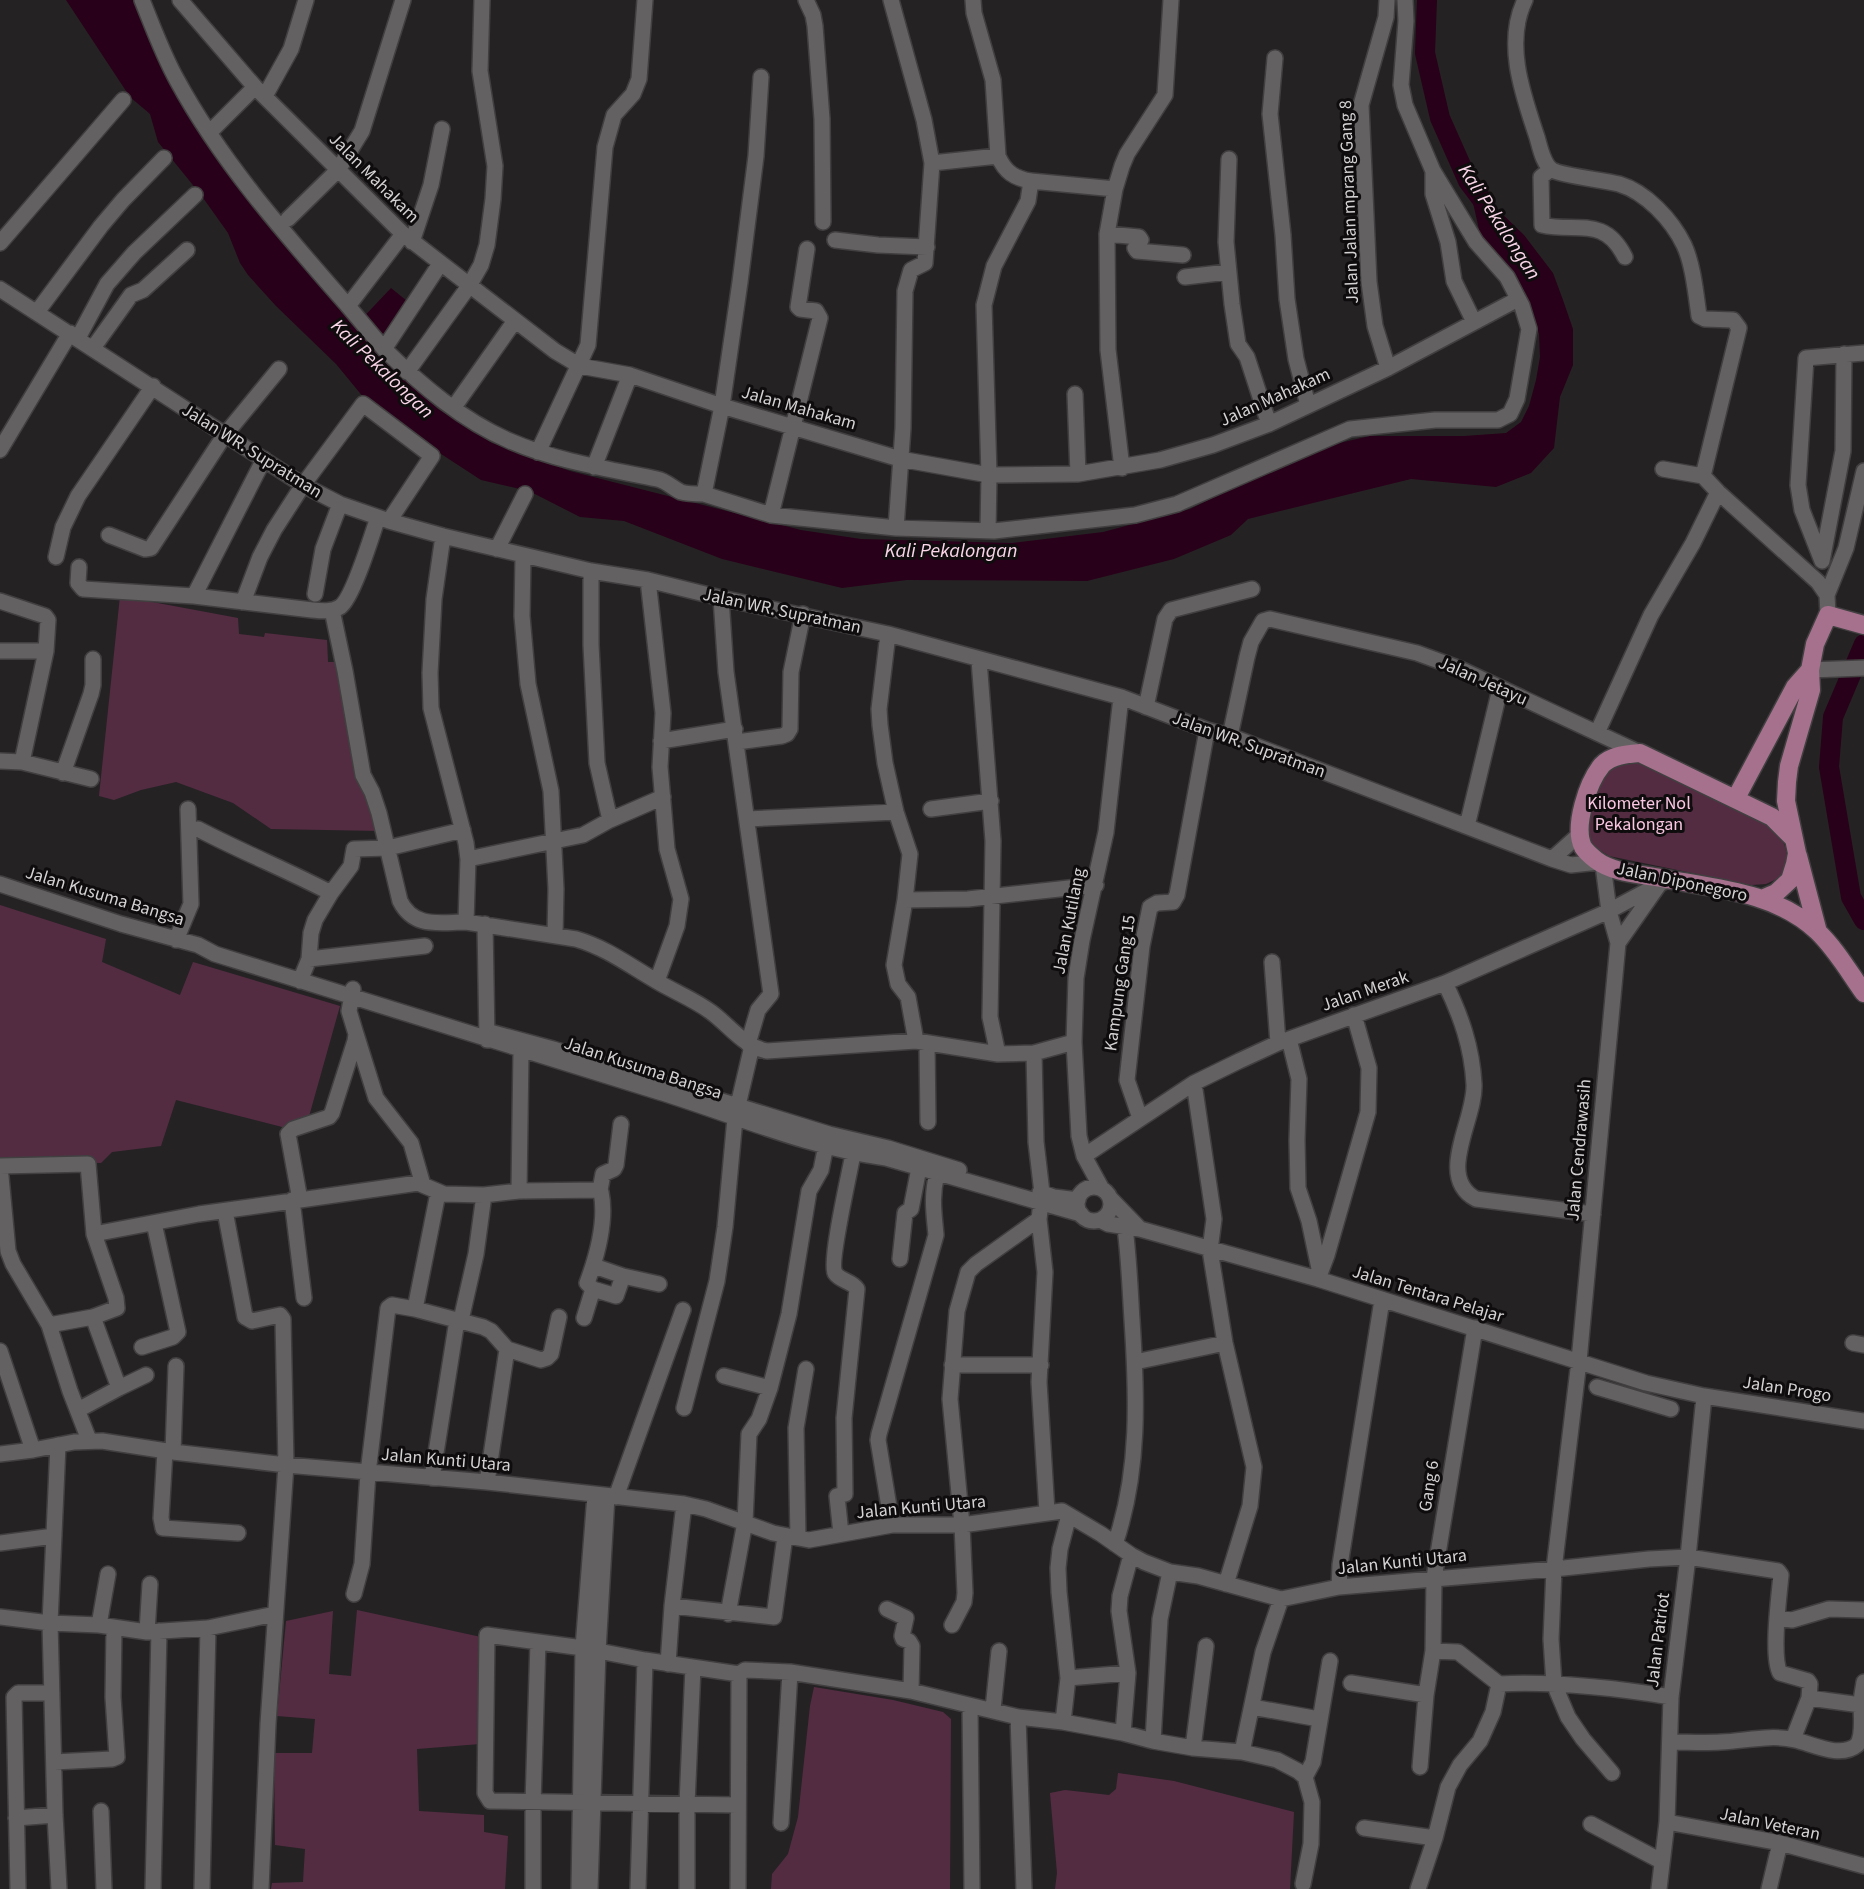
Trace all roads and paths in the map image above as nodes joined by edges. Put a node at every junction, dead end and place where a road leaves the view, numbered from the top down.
1 (142, 0) edge
2 (180, 0) edge
3 (306, 0) edge
4 (403, 0) edge
5 (482, 0) edge
6 (645, 0) edge
7 (806, 0) edge
8 (891, 0) edge
9 (973, 0) edge
10 (1171, 0) edge
11 (1387, 0) edge
12 (1405, 0) edge
13 (1525, 0) edge
14 (1275, 58) dead end
15 (761, 77) dead end
16 (260, 92) junction
17 (123, 100) dead end
18 (442, 129) dead end
19 (210, 132) junction
20 (998, 156) junction
21 (164, 158) dead end
22 (1228, 159) dead end
23 (932, 163) junction
24 (1551, 169) junction
25 (338, 170) junction
26 (1433, 171) junction
27 (1031, 181) junction
28 (1115, 189) junction
29 (195, 195) dead end
30 (288, 219) dead end
31 (823, 222) dead end
32 (1107, 234) junction
33 (408, 238) junction
34 (835, 240) dead end
35 (0, 243) edge
36 (927, 247) junction
37 (807, 249) dead end
38 (187, 250) dead end
39 (1183, 255) dead end
40 (1625, 257) dead end
41 (440, 264) junction
42 (1228, 272) junction
43 (1185, 278) dead end
44 (469, 286) junction
45 (0, 289) edge
46 (1518, 299) junction
47 (348, 306) junction
48 (37, 312) junction
49 (514, 321) junction
50 (1474, 322) junction
51 (74, 335) junction
52 (93, 348) junction
53 (384, 349) junction
54 (1844, 354) junction
55 (1864, 354) edge
56 (580, 366) junction
57 (1388, 368) junction
58 (279, 369) dead end
59 (407, 372) junction
60 (630, 375) junction
61 (153, 386) junction
62 (1075, 394) dead end
63 (1308, 405) junction
64 (722, 406) junction
65 (453, 407) junction
66 (1269, 424) junction
67 (794, 426) junction
68 (224, 435) junction
69 (0, 450) edge
70 (538, 452) junction
71 (264, 459) junction
72 (900, 459) junction
73 (594, 467) junction
74 (1122, 468) junction
75 (1663, 469) dead end
76 (1864, 471) edge
77 (1078, 474) junction
78 (989, 475) junction
79 (1702, 476) junction
80 (303, 485) junction
81 (1718, 492) junction
82 (525, 494) dead end
83 (704, 494) junction
84 (340, 504) junction
85 (771, 515) junction
86 (384, 519) junction
87 (896, 528) junction
88 (988, 531) junction
89 (109, 535) dead end
90 (444, 536) junction
91 (497, 549) junction
92 (523, 556) junction
93 (56, 557) dead end
94 (1822, 561) junction
95 (79, 567) dead end
96 (591, 571) junction
97 (648, 580) junction
98 (1818, 582) junction
99 (1252, 589) dead end
100 (315, 594) dead end
101 (194, 596) junction
102 (1827, 596) junction
103 (721, 598) junction
104 (0, 601) edge
105 (243, 602) junction
106 (332, 610) junction
107 (803, 614) junction
108 (1834, 618) junction
109 (1864, 625) edge
110 (888, 634) junction
111 (0, 651) edge
112 (46, 651) junction
113 (93, 659) dead end
114 (979, 660) junction
115 (1864, 668) edge
116 (1810, 670) junction
117 (1500, 689) junction
118 (1121, 697) junction
119 (1146, 707) junction
120 (1207, 730) junction
121 (1597, 733) junction
122 (736, 736) junction
123 (1230, 736) junction
124 (661, 741) junction
125 (1640, 753) junction
126 (0, 761) edge
127 (22, 762) junction
128 (63, 773) junction
129 (91, 779) dead end
130 (663, 797) junction
131 (1736, 798) junction
132 (991, 801) junction
133 (188, 809) dead end
134 (931, 809) dead end
135 (896, 812) junction
136 (747, 819) junction
137 (610, 820) junction
138 (1467, 826) junction
139 (198, 829) dead end
140 (463, 830) junction
141 (1581, 833) junction
142 (552, 843) junction
143 (1795, 846) junction
144 (388, 848) junction
145 (468, 859) junction
146 (1552, 859) junction
147 (1601, 863) junction
148 (1664, 881) junction
149 (0, 884) edge
150 (1096, 885) junction
151 (331, 893) junction
152 (992, 896) junction
153 (1762, 899) junction
154 (905, 900) junction
155 (1609, 911) junction
156 (466, 922) junction
157 (485, 924) junction
158 (1818, 932) junction
159 (555, 935) junction
160 (176, 940) junction
161 (1618, 943) junction
162 (425, 946) dead end
163 (309, 959) junction
164 (1272, 962) dead end
165 (300, 977) junction
166 (657, 981) junction
167 (1445, 983) junction
168 (352, 993) junction
169 (1864, 993) edge
170 (1354, 1015) junction
171 (356, 1034) junction
172 (487, 1035) junction
173 (1283, 1041) junction
174 (922, 1042) junction
175 (1074, 1042) junction
176 (750, 1045) junction
177 (521, 1051) junction
178 (551, 1053) junction
179 (1034, 1053) junction
180 (998, 1054) junction
181 (1194, 1083) junction
182 (736, 1112) junction
183 (1140, 1118) junction
184 (928, 1122) dead end
185 (621, 1124) dead end
186 (826, 1145) junction
187 (887, 1153) junction
188 (853, 1154) junction
189 (1086, 1159) junction
190 (0, 1166) edge
191 (919, 1168) junction
192 (937, 1174) junction
193 (990, 1184) junction
194 (423, 1185) junction
195 (600, 1190) junction
196 (1, 1191) edge
197 (519, 1191) junction
198 (1100, 1192) junction
199 (438, 1193) junction
200 (484, 1196) junction
201 (1046, 1198) junction
202 (296, 1200) junction
203 (1079, 1207) junction
204 (225, 1211) junction
205 (1593, 1214) junction
206 (1039, 1219) junction
207 (1100, 1220) junction
208 (154, 1223) junction
209 (1133, 1228) junction
210 (94, 1234) junction
211 (1210, 1250) junction
212 (4, 1252) edge
213 (900, 1259) dead end
214 (594, 1266) junction
215 (623, 1276) junction
216 (1319, 1276) junction
217 (659, 1284) dead end
218 (593, 1289) junction
219 (304, 1298) dead end
220 (1382, 1300) junction
221 (415, 1309) junction
222 (683, 1310) dead end
223 (93, 1317) junction
224 (559, 1317) dead end
225 (584, 1318) dead end
226 (459, 1320) junction
227 (49, 1325) junction
228 (1475, 1328) junction
229 (1225, 1343) junction
230 (142, 1347) dead end
231 (507, 1350) junction
232 (0, 1351) edge
233 (1579, 1361) junction
234 (1135, 1362) junction
235 (952, 1365) junction
236 (1041, 1365) junction
237 (176, 1366) dead end
238 (806, 1369) dead end
239 (146, 1375) dead end
240 (724, 1376) dead end
241 (1646, 1383) junction
242 (119, 1388) junction
243 (770, 1388) junction
244 (1598, 1388) dead end
245 (1704, 1396) junction
246 (1639, 1401) junction
247 (684, 1408) dead end
248 (1671, 1409) dead end
249 (78, 1410) junction
250 (1864, 1421) edge
251 (89, 1440) junction
252 (58, 1445) junction
253 (33, 1450) junction
254 (169, 1452) junction
255 (0, 1454) edge
256 (286, 1465) junction
257 (368, 1473) junction
258 (432, 1478) junction
259 (487, 1482) junction
260 (606, 1496) junction
261 (684, 1504) junction
262 (1047, 1512) junction
263 (1069, 1515) junction
264 (745, 1522) junction
265 (892, 1525) junction
266 (962, 1525) junction
267 (237, 1533) dead end
268 (841, 1534) junction
269 (54, 1536) junction
270 (792, 1537) junction
271 (0, 1544) edge
272 (1115, 1544) junction
273 (1131, 1555) junction
274 (1688, 1557) junction
275 (1554, 1569) junction
276 (1170, 1572) junction
277 (108, 1574) dead end
278 (1434, 1578) junction
279 (150, 1584) dead end
280 (1226, 1584) junction
281 (1339, 1587) junction
282 (354, 1594) dead end
283 (1281, 1599) junction
284 (672, 1606) junction
285 (887, 1609) dead end
286 (1864, 1610) edge
287 (275, 1614) junction
288 (728, 1614) junction
289 (0, 1617) edge
290 (1778, 1618) junction
291 (50, 1623) junction
292 (952, 1625) dead end
293 (106, 1627) junction
294 (208, 1628) junction
295 (153, 1632) junction
296 (538, 1642) junction
297 (1206, 1646) dead end
298 (590, 1649) junction
299 (999, 1651) dead end
300 (1432, 1651) junction
301 (645, 1660) junction
302 (1330, 1661) dead end
303 (668, 1664) junction
304 (693, 1667) junction
305 (790, 1672) junction
306 (1128, 1673) junction
307 (739, 1674) junction
308 (1068, 1678) junction
309 (1864, 1682) edge
310 (1351, 1683) dead end
311 (1499, 1684) junction
312 (1554, 1684) junction
313 (911, 1691) junction
314 (52, 1693) junction
315 (1426, 1695) junction
316 (1671, 1697) junction
317 (1809, 1698) junction
318 (1861, 1705) junction
319 (970, 1706) junction
320 (1252, 1707) junction
321 (993, 1709) junction
322 (1018, 1717) junction
323 (1319, 1719) junction
324 (1063, 1722) junction
325 (1123, 1733) junction
326 (1864, 1736) edge
327 (1793, 1739) junction
328 (1153, 1741) junction
329 (1671, 1742) junction
330 (1193, 1748) junction
331 (1242, 1752) junction
332 (54, 1762) junction
333 (1420, 1767) dead end
334 (1612, 1773) dead end
335 (1305, 1777) junction
336 (586, 1802) junction
337 (533, 1803) junction
338 (639, 1804) junction
339 (687, 1804) junction
340 (738, 1805) junction
341 (101, 1810) dead end
342 (55, 1815) junction
343 (16, 1818) junction
344 (1667, 1822) junction
345 (781, 1823) dead end
346 (1591, 1824) dead end
347 (1364, 1828) dead end
348 (1436, 1838) junction
349 (1780, 1843) junction
350 (1661, 1861) junction
351 (1864, 1866) edge
352 (1304, 1884) dead end
353 (18, 1889) edge
354 (59, 1889) edge
355 (104, 1889) edge
356 (153, 1889) edge
357 (202, 1889) edge
358 (261, 1889) edge
359 (533, 1889) edge
360 (579, 1889) edge
361 (590, 1889) edge
362 (638, 1889) edge
363 (687, 1889) edge
364 (738, 1889) edge
365 (972, 1889) edge
366 (1024, 1889) edge
367 (1418, 1889) edge
368 (1659, 1889) edge
369 (1769, 1889) edge

1 - 19 street
2 - 16 street, Jalan Mahakam
3 - 16 street
4 - 25 street
5 - 44 street
6 - 56 street
7 - 31 street
8 - 23 street
9 - 20 street
10 - 28 street
11 - 57 street, Jalan Jalan mprang Gang 8
12 - 26 street
13 - 24 street
14 - 63 street
15 - 64 street
16 - 19 street
16 - 25 street, Jalan Mahakam
17 - 35 street
18 - 33 street
19 - 47 street
20 - 23 street
20 - 27 street
21 - 48 street
22 - 42 street
23 - 36 street
24 - 40 street
24 - 79 street
25 - 30 street
25 - 33 street, Jalan Mahakam
26 - 46 street
26 - 50 street
27 - 28 street
27 - 78 street
28 - 32 street
29 - 51 street
32 - 39 street
32 - 74 street
33 - 41 street, Jalan Mahakam
33 - 47 street
34 - 36 street
36 - 72 street
37 - 67 street
38 - 52 street
41 - 44 street, Jalan Mahakam
41 - 53 street
42 - 43 street
42 - 66 street
44 - 49 street, Jalan Mahakam
44 - 59 street
45 - 48 street, Jalan WR. Supratman
46 - 50 street, Jalan Mahakam
46 - 88 street
47 - 53 street
48 - 51 street, Jalan WR. Supratman
49 - 56 street, Jalan Mahakam
49 - 65 street
50 - 57 street, Jalan Mahakam
51 - 52 street, Jalan WR. Supratman
51 - 69 street
52 - 61 street, Jalan WR. Supratman
53 - 59 street
54 - 55 street
54 - 94 street
54 - 94 street
56 - 60 street, Jalan Mahakam
56 - 70 street
57 - 63 street, Jalan Mahakam
58 - 68 street
59 - 65 street
60 - 64 street, Jalan Mahakam
60 - 73 street
61 - 68 street, Jalan WR. Supratman
61 - 93 street
62 - 77 street
63 - 66 street, Jalan Mahakam
64 - 67 street, Jalan Mahakam
64 - 83 street
65 - 70 street
66 - 74 street, Jalan Mahakam
67 - 72 street, Jalan Mahakam
67 - 85 street
68 - 71 street, Jalan WR. Supratman
68 - 89 street
70 - 73 street
71 - 80 street, Jalan WR. Supratman
71 - 101 street
72 - 78 street, Jalan Mahakam
72 - 87 street
73 - 83 street
74 - 77 street, Jalan Mahakam
75 - 79 street
76 - 102 street
77 - 78 street, Jalan Mahakam
78 - 88 street
79 - 81 street
80 - 84 street, Jalan WR. Supratman
80 - 86 street
80 - 105 street
81 - 98 street
81 - 121 street
82 - 91 street
83 - 85 street
84 - 86 street, Jalan WR. Supratman
84 - 100 street
85 - 87 street
86 - 90 street, Jalan WR. Supratman
86 - 106 street
87 - 88 street
90 - 91 street, Jalan WR. Supratman
90 - 140 street
91 - 92 street, Jalan WR. Supratman
92 - 96 street, Jalan WR. Supratman
92 - 142 street
94 - 98 street
95 - 101 street
96 - 97 street, Jalan WR. Supratman
96 - 137 street
97 - 103 street, Jalan WR. Supratman
97 - 124 street
98 - 102 street
99 - 119 street
101 - 105 street
102 - 108 street
103 - 107 street, Jalan WR. Supratman
103 - 122 street
104 - 112 street
105 - 106 street
106 - 144 street
107 - 110 street, Jalan WR. Supratman
107 - 122 street
108 - 109 main road
108 - 116 main road
110 - 114 street, Jalan WR. Supratman
110 - 135 street
111 - 112 street
112 - 127 street
113 - 128 street
114 - 118 street, Jalan WR. Supratman
114 - 132 street
115 - 116 street
116 - 131 main road
116 - 143 main road
117 - 121 street, Jalan Jetayu
117 - 123 street, Jalan Jetayu
117 - 138 street
118 - 119 street, Jalan WR. Supratman
118 - 150 street, Jalan Kutilang
119 - 120 street, Jalan WR. Supratman
120 - 123 street, Jalan WR. Supratman
120 - 183 street, Kampung Gang 15
121 - 125 street, Jalan Jetayu
122 - 124 street
122 - 136 street
123 - 138 street, Jalan WR. Supratman
124 - 130 street
125 - 131 main road, Jalan Jetayu
125 - 141 main road
126 - 127 street
127 - 128 street
128 - 129 street
130 - 137 street
130 - 166 street
131 - 143 main road, Jalan Jetayu
132 - 134 street
132 - 152 street
133 - 160 street
135 - 136 street
135 - 154 street
136 - 176 street
137 - 142 street
138 - 146 street, Jalan WR. Supratman
139 - 151 street
140 - 144 street
140 - 145 street
141 - 146 street
141 - 147 main road
142 - 145 street
142 - 159 street
143 - 153 main road, Jalan Diponegoro
143 - 158 main road
144 - 151 street
144 - 156 street
145 - 156 street
146 - 147 street, Jalan WR. Supratman
147 - 148 main road, Jalan Diponegoro
147 - 155 street, Jalan Cendrawasih
148 - 153 main road, Jalan Diponegoro
148 - 155 street, Jalan Merak
148 - 161 street
149 - 160 street, Jalan Kusuma Bangsa
150 - 152 street
150 - 175 street, Jalan Kutilang
151 - 163 street
152 - 154 street
152 - 180 street
153 - 158 main road, Jalan Diponegoro
154 - 174 street
155 - 161 street, Jalan Cendrawasih
155 - 167 street, Jalan Merak
156 - 157 street
157 - 159 street
157 - 172 street
158 - 169 main road, Jalan Diponegoro
159 - 166 street
160 - 165 street, Jalan Kusuma Bangsa
161 - 205 street, Jalan Cendrawasih
162 - 163 street
163 - 165 street
164 - 173 street
165 - 168 street, Jalan Kusuma Bangsa
166 - 176 street
167 - 170 street, Jalan Merak
167 - 205 street
168 - 171 street
168 - 172 street, Jalan Kusuma Bangsa
170 - 173 street, Jalan Merak
170 - 216 street
171 - 194 street
171 - 202 street
172 - 177 street, Jalan Kusuma Bangsa
172 - 178 street, Jalan Kusuma Bangsa
173 - 181 street, Jalan Merak
173 - 216 street
174 - 176 street
174 - 180 street
174 - 184 street
175 - 179 street
175 - 189 street, Jalan Kutilang
176 - 182 street
177 - 178 street, Jalan Kusuma Bangsa
177 - 197 street
178 - 182 street, Jalan Kusuma Bangsa
179 - 180 street
179 - 201 street
181 - 183 street, Jalan Merak
181 - 211 street
182 - 186 street, Jalan Kusuma Bangsa
182 - 187 street, Jalan Kusuma Bangsa
182 - 247 street
183 - 189 street, Jalan Merak
185 - 195 street
186 - 188 street, Jalan Kusuma Bangsa
186 - 243 street
187 - 188 street, Jalan Kusuma Bangsa
187 - 191 street, Jalan Kusuma Bangsa
187 - 193 street, Jalan Kusuma Bangsa
188 - 268 street
189 - 198 street, Jalan Kutilang
190 - 196 street
190 - 210 street
191 - 192 street, Jalan Kusuma Bangsa
191 - 213 street
192 - 193 street, Jalan Kusuma Bangsa
192 - 265 street
193 - 201 street, Jalan Kusuma Bangsa
194 - 199 street
194 - 202 street
195 - 197 street
195 - 214 street
196 - 212 street
197 - 200 street
198 - 203 street
198 - 207 street
198 - 209 street, Jalan Tentara Pelajar
199 - 200 street
199 - 221 street
200 - 226 street
201 - 203 street, Jalan Kusuma Bangsa
201 - 206 street
202 - 204 street
202 - 219 street
203 - 207 street, Jalan Tentara Pelajar
204 - 208 street
204 - 256 street
205 - 233 street, Jalan Cendrawasih
206 - 235 street
206 - 236 street
207 - 209 street, Jalan Tentara Pelajar
208 - 210 street
208 - 230 street
209 - 211 street, Jalan Tentara Pelajar
209 - 234 street
210 - 223 street
211 - 216 street, Jalan Tentara Pelajar
211 - 229 street
212 - 227 street
214 - 215 street
214 - 218 street
215 - 217 street
215 - 218 street
216 - 220 street, Jalan Tentara Pelajar
218 - 225 street
220 - 228 street, Jalan Tentara Pelajar
220 - 281 street
221 - 226 street
221 - 257 street
222 - 260 street
223 - 227 street
223 - 242 street
224 - 231 street
226 - 231 street
226 - 258 street
227 - 249 street
228 - 233 street, Jalan Tentara Pelajar
228 - 278 street, Gang 6
229 - 234 street
229 - 280 street
231 - 259 street
232 - 253 street
233 - 241 street, Jalan Tentara Pelajar
233 - 275 street, Jalan Cendrawasih
234 - 272 street
235 - 236 street
235 - 266 street
236 - 262 street
237 - 254 street
238 - 270 street
239 - 242 street
240 - 243 street
241 - 245 street, Jalan Tentara Pelajar
241 - 246 street
242 - 249 street
243 - 264 street
244 - 246 street
245 - 250 street, Jalan Progo
245 - 274 street, Jalan Patriot
246 - 248 street
249 - 251 street
251 - 252 street, Jalan Kunti Utara
251 - 254 street, Jalan Kunti Utara
252 - 253 street, Jalan Kunti Utara
252 - 269 street
253 - 255 street, Jalan Kunti Utara
254 - 256 street, Jalan Kunti Utara
254 - 267 street
256 - 257 street, Jalan Kunti Utara
256 - 287 street
257 - 258 street, Jalan Kunti Utara
257 - 282 street
258 - 259 street, Jalan Kunti Utara
259 - 260 street, Jalan Kunti Utara
260 - 261 street, Jalan Kunti Utara
260 - 298 street
261 - 264 street, Jalan Kunti Utara
261 - 284 street
262 - 263 street, Jalan Kunti Utara
262 - 266 street, Jalan Kunti Utara
263 - 272 street, Jalan Kunti Utara
263 - 308 street
264 - 270 street, Jalan Kunti Utara
264 - 288 street
265 - 266 street, Jalan Kunti Utara
265 - 268 street, Jalan Kunti Utara
266 - 292 street
268 - 270 street, Jalan Kunti Utara
269 - 271 street
269 - 291 street
270 - 288 street
272 - 273 street, Jalan Kunti Utara
273 - 276 street, Jalan Kunti Utara
273 - 306 street
274 - 275 street, Jalan Kunti Utara
274 - 290 street, Jalan Kunti Utara
274 - 316 street, Jalan Patriot
275 - 278 street, Jalan Kunti Utara
275 - 312 street, Jalan Cendrawasih
276 - 280 street, Jalan Kunti Utara
276 - 328 street
277 - 293 street
278 - 281 street, Jalan Kunti Utara
278 - 300 street, Gang 6
279 - 295 street
280 - 283 street, Jalan Kunti Utara
281 - 283 street, Jalan Kunti Utara
283 - 320 street
284 - 288 street
284 - 303 street
285 - 313 street
286 - 290 street
287 - 294 street
287 - 358 street
289 - 291 street
290 - 317 street
291 - 293 street
291 - 314 street
293 - 295 street
293 - 332 street
294 - 295 street
294 - 357 street
295 - 356 street
296 - 298 street
296 - 337 street
296 - 337 street
297 - 330 street
298 - 301 street
298 - 336 street
299 - 321 street
300 - 311 street
300 - 315 street, Gang 6
301 - 303 street
301 - 338 street
302 - 323 street
303 - 304 street
304 - 307 street
304 - 339 street
305 - 307 street
305 - 313 street
305 - 345 street
306 - 308 street
306 - 325 street
307 - 340 street
308 - 324 street
309 - 318 street
310 - 315 street
311 - 312 street
311 - 348 street
312 - 316 street
312 - 334 street, Jalan Cendrawasih
313 - 319 street
314 - 332 street
314 - 343 street
315 - 333 street, Gang 6
316 - 329 street, Jalan Patriot
317 - 318 street
317 - 327 street
318 - 326 street
319 - 321 street
319 - 365 street
320 - 323 street
320 - 331 street
321 - 322 street
322 - 324 street
322 - 366 street
323 - 335 street
324 - 325 street
325 - 328 street
326 - 327 street
327 - 329 street
328 - 330 street
329 - 344 street, Jalan Patriot
330 - 331 street
331 - 335 street
332 - 342 street
335 - 352 street
336 - 337 street
336 - 338 street
336 - 360 street
336 - 361 street
337 - 359 street
338 - 339 street
338 - 362 street
339 - 340 street
339 - 363 street
340 - 364 street
341 - 355 street
342 - 343 street
342 - 354 street
343 - 353 street
344 - 349 street, Jalan Veteran
344 - 350 street, Jalan Patriot
346 - 350 street
347 - 348 street
348 - 367 street
349 - 351 street, Jalan Veteran
349 - 369 street
350 - 368 street, Jalan Patriot

